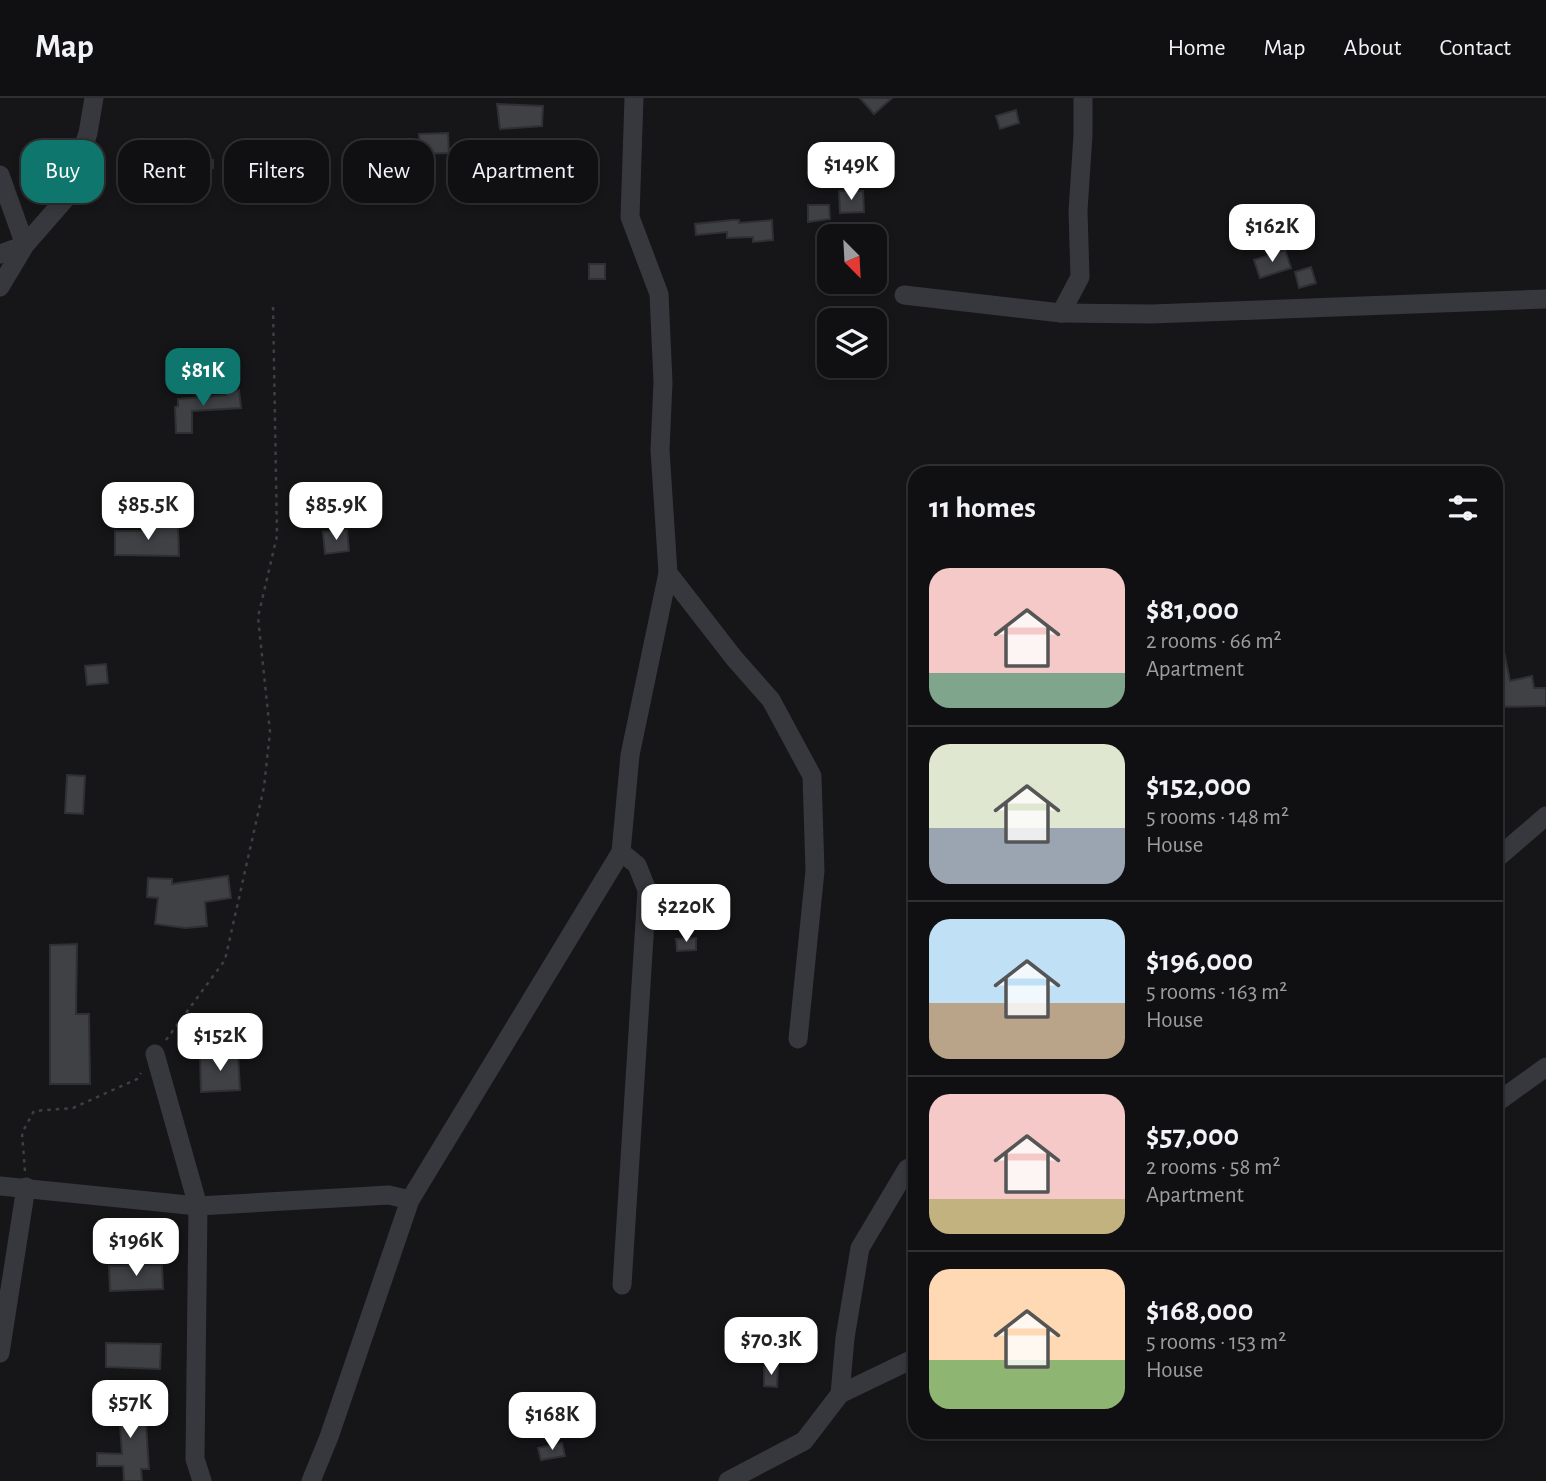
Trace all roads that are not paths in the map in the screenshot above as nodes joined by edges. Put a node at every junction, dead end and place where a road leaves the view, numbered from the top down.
1 (94, 98) edge
2 (634, 98) edge
3 (1083, 98) edge
4 (0, 175) edge
5 (25, 245) junction
6 (0, 254) edge
7 (0, 287) edge
8 (904, 295) dead end
9 (1546, 299) edge
10 (1061, 313) junction
11 (668, 573) junction
12 (1546, 817) edge
13 (621, 852) junction
14 (1503, 853) edge
15 (798, 1039) dead end
16 (155, 1054) road end
17 (1546, 1067) edge
18 (1503, 1098) edge
19 (908, 1169) edge
20 (0, 1186) edge
21 (26, 1187) junction
22 (411, 1199) junction
23 (198, 1206) junction
24 (622, 1285) dead end
25 (0, 1353) edge
26 (908, 1361) edge
27 (840, 1394) junction
28 (202, 1481) edge
29 (311, 1481) edge
30 (727, 1481) edge

1 - 5 street
2 - 11 street
3 - 10 street
4 - 5 street
5 - 6 street
5 - 7 street
8 - 10 street
9 - 10 street
11 - 13 street
11 - 15 street
12 - 14 street
13 - 22 street
13 - 24 street
16 - 23 street
17 - 18 street
19 - 27 street
20 - 21 street
21 - 23 street
21 - 25 street
22 - 23 street
22 - 29 street
23 - 28 street
26 - 27 street
27 - 30 street

